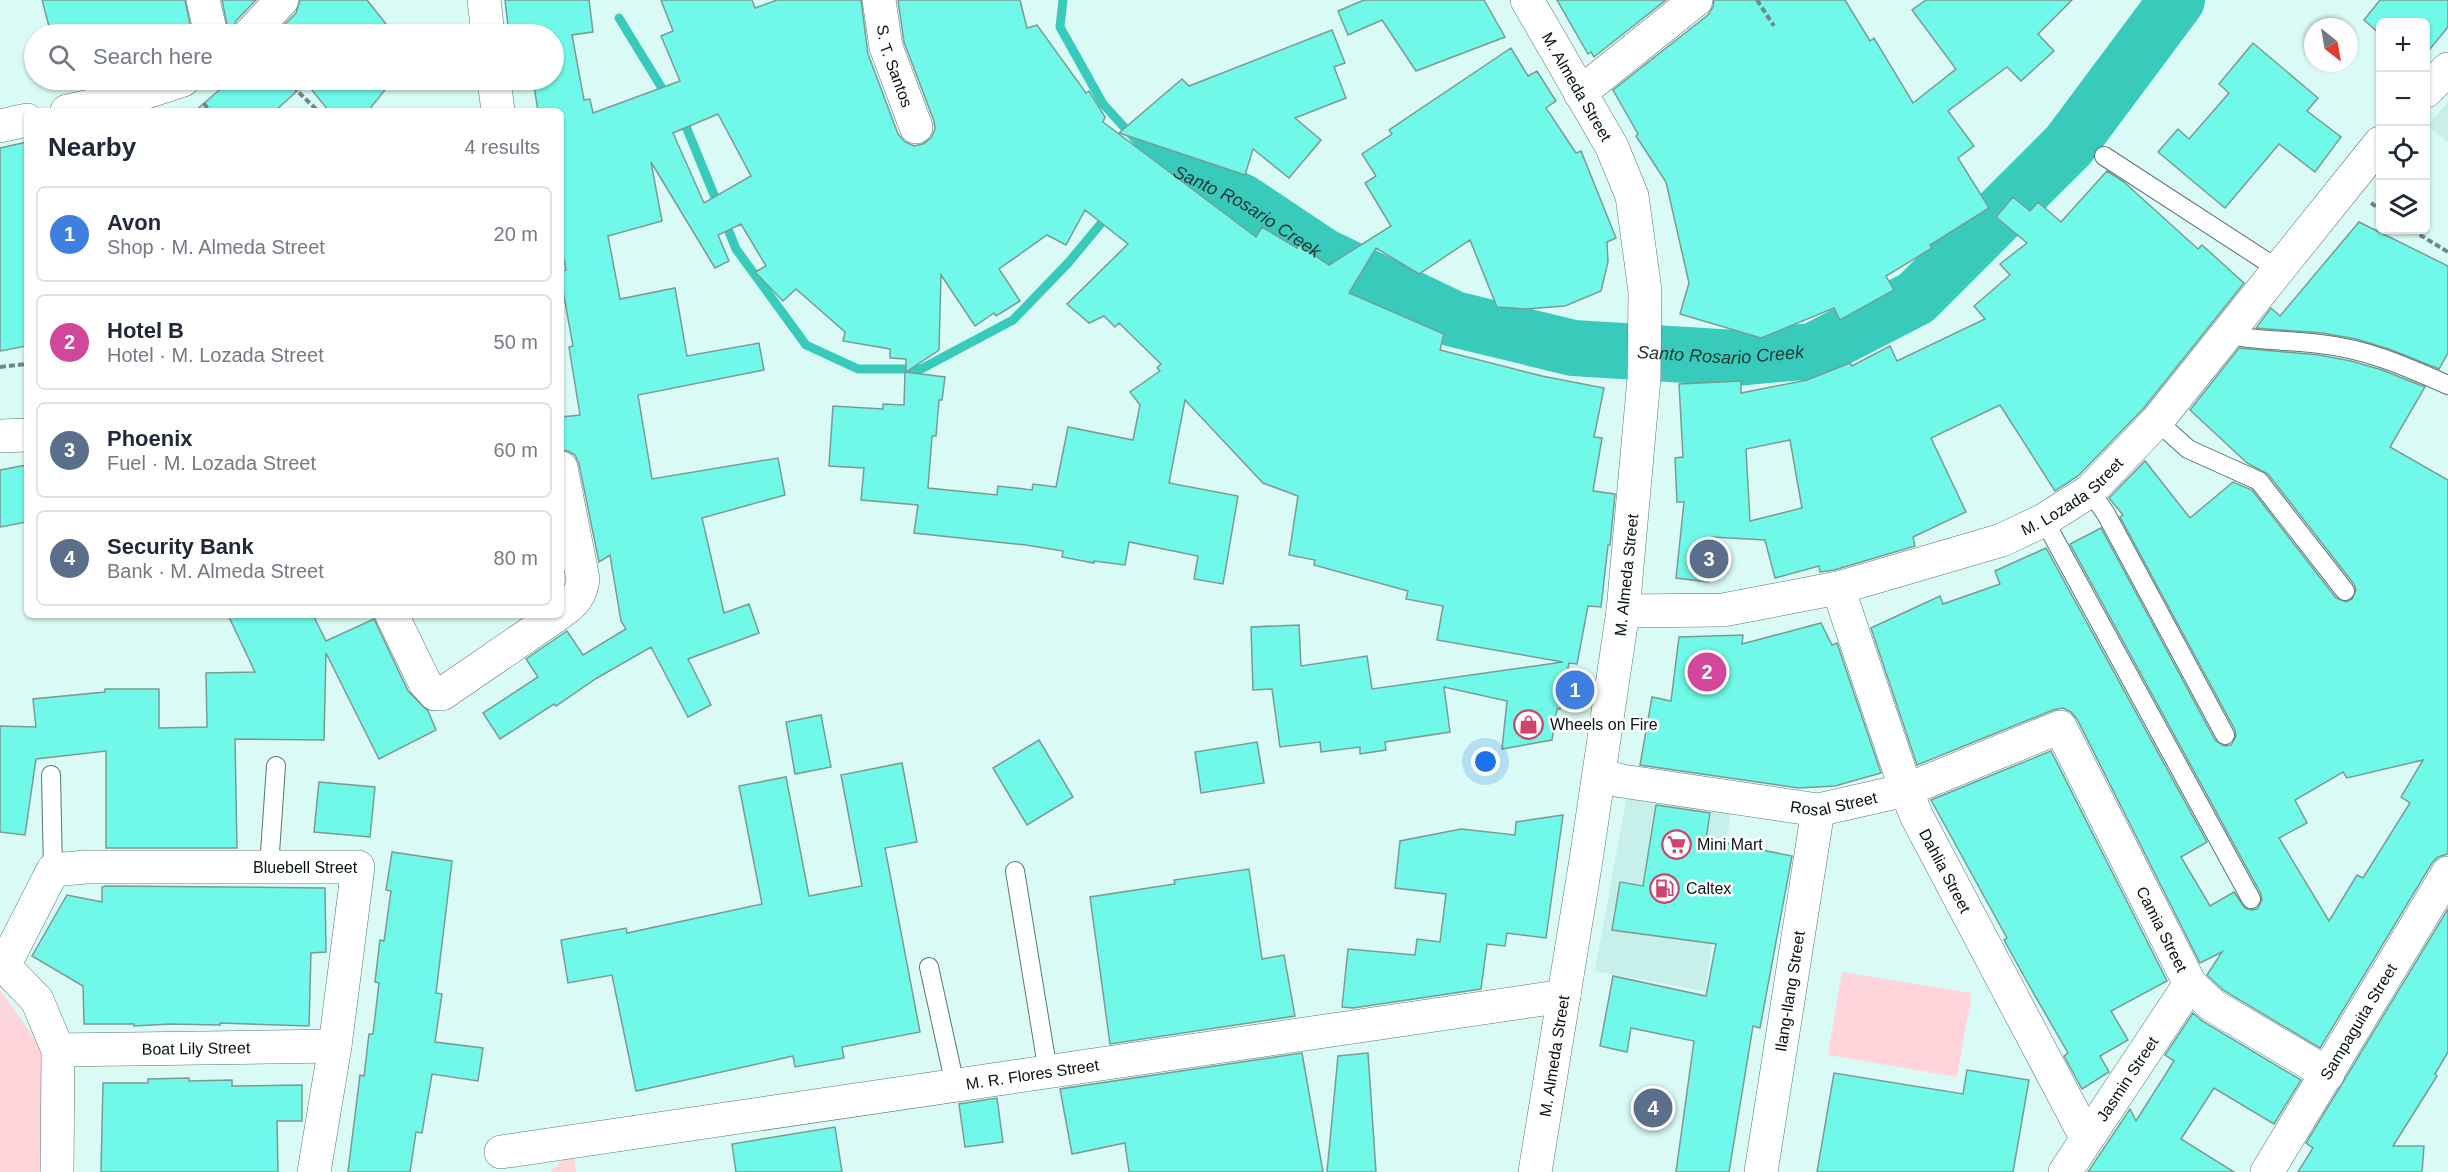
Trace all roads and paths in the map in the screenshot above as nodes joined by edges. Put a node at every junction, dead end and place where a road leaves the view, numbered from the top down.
1 (203, 0) edge
2 (282, 0) edge
3 (484, 0) edge
4 (879, 0) edge
5 (1527, 0) edge
6 (1696, 0) edge
7 (1757, 0) edge
8 (209, 24) edge
9 (259, 24) edge
10 (487, 24) edge
11 (1774, 26) dead end
12 (2448, 69) edge
13 (2430, 87) edge
14 (152, 90) edge
15 (296, 90) edge
16 (495, 90) edge
17 (1580, 93) junction
18 (82, 108) edge
19 (315, 108) edge
20 (498, 108) edge
21 (24, 121) edge
22 (0, 126) edge
23 (916, 128) dead end
24 (2376, 148) edge
25 (2104, 156) dead end
26 (2419, 234) edge
27 (2448, 252) edge
28 (2278, 269) junction
29 (2228, 335) junction
30 (24, 364) edge
31 (0, 367) edge
32 (2448, 385) edge
33 (2157, 421) junction
34 (24, 435) edge
35 (0, 436) edge
36 (564, 483) edge
37 (2090, 491) junction
38 (2044, 520) junction
39 (1838, 588) junction
40 (2345, 591) dead end
41 (564, 610) edge
42 (1623, 611) junction
43 (393, 618) edge
44 (553, 618) edge
45 (2060, 727) joint
46 (2225, 735) dead end
47 (276, 766) dead end
48 (51, 775) dead end
49 (1599, 775) junction
50 (1906, 790) junction
51 (1818, 810) junction
52 (268, 867) junction
53 (53, 870) junction
54 (1015, 871) dead end
55 (2448, 873) edge
56 (2251, 899) dead end
57 (2, 966) edge
58 (929, 968) dead end
59 (2190, 984) junction
60 (1564, 996) junction
61 (335, 1046) junction
62 (58, 1050) junction
63 (1048, 1072) junction
64 (2328, 1074) junction
65 (955, 1085) junction
66 (2086, 1137) junction
67 (501, 1152) dead end
68 (57, 1172) edge
69 (314, 1172) edge
70 (1535, 1172) edge
71 (1761, 1172) edge
72 (2065, 1172) edge
73 (2267, 1172) edge

1 - 8 street
2 - 9 street
3 - 10 street
4 - 23 street, S. T. Santos
5 - 17 street, M. Almeda Street
6 - 17 street
7 - 11 path
12 - 13 street
14 - 18 street
15 - 19 path
16 - 20 street
17 - 42 street, M. Almeda Street
21 - 22 street
24 - 28 street, M. Lozada Street
25 - 28 lane
26 - 27 path
28 - 29 street, M. Lozada Street
29 - 32 lane
29 - 33 street, M. Lozada Street
30 - 31 path
33 - 37 street, M. Lozada Street
33 - 40 lane
34 - 35 street
36 - 41 street
37 - 38 street, M. Lozada Street
37 - 46 lane
38 - 39 street, M. Lozada Street
38 - 56 lane
39 - 42 street, M. Lozada Street
39 - 50 street, Dahlia Street
42 - 49 street, M. Almeda Street
43 - 44 street
45 - 50 street, Rosal Street
45 - 59 street, Camia Street
47 - 52 lane
48 - 53 lane
49 - 51 street, Rosal Street
49 - 60 street, M. Almeda Street
50 - 51 street, Rosal Street
50 - 66 street, Dahlia Street
51 - 71 street, Ilang-Ilang Street
52 - 53 street, Bluebell Street
52 - 61 street, Bluebell Street
53 - 57 street
54 - 63 lane
55 - 64 street, Sampaguita Street
57 - 62 street
58 - 65 lane
59 - 64 street, Camia Street
59 - 66 street, Jasmin Street
60 - 63 street, M. R. Flores Street
60 - 70 street, M. Almeda Street
61 - 62 street, Boat Lily Street
61 - 69 street, Bluebell Street
62 - 68 street
63 - 65 street, M. R. Flores Street
64 - 73 street, Sampaguita Street
65 - 67 street, M. R. Flores Street
66 - 72 street, Jasmin Street

